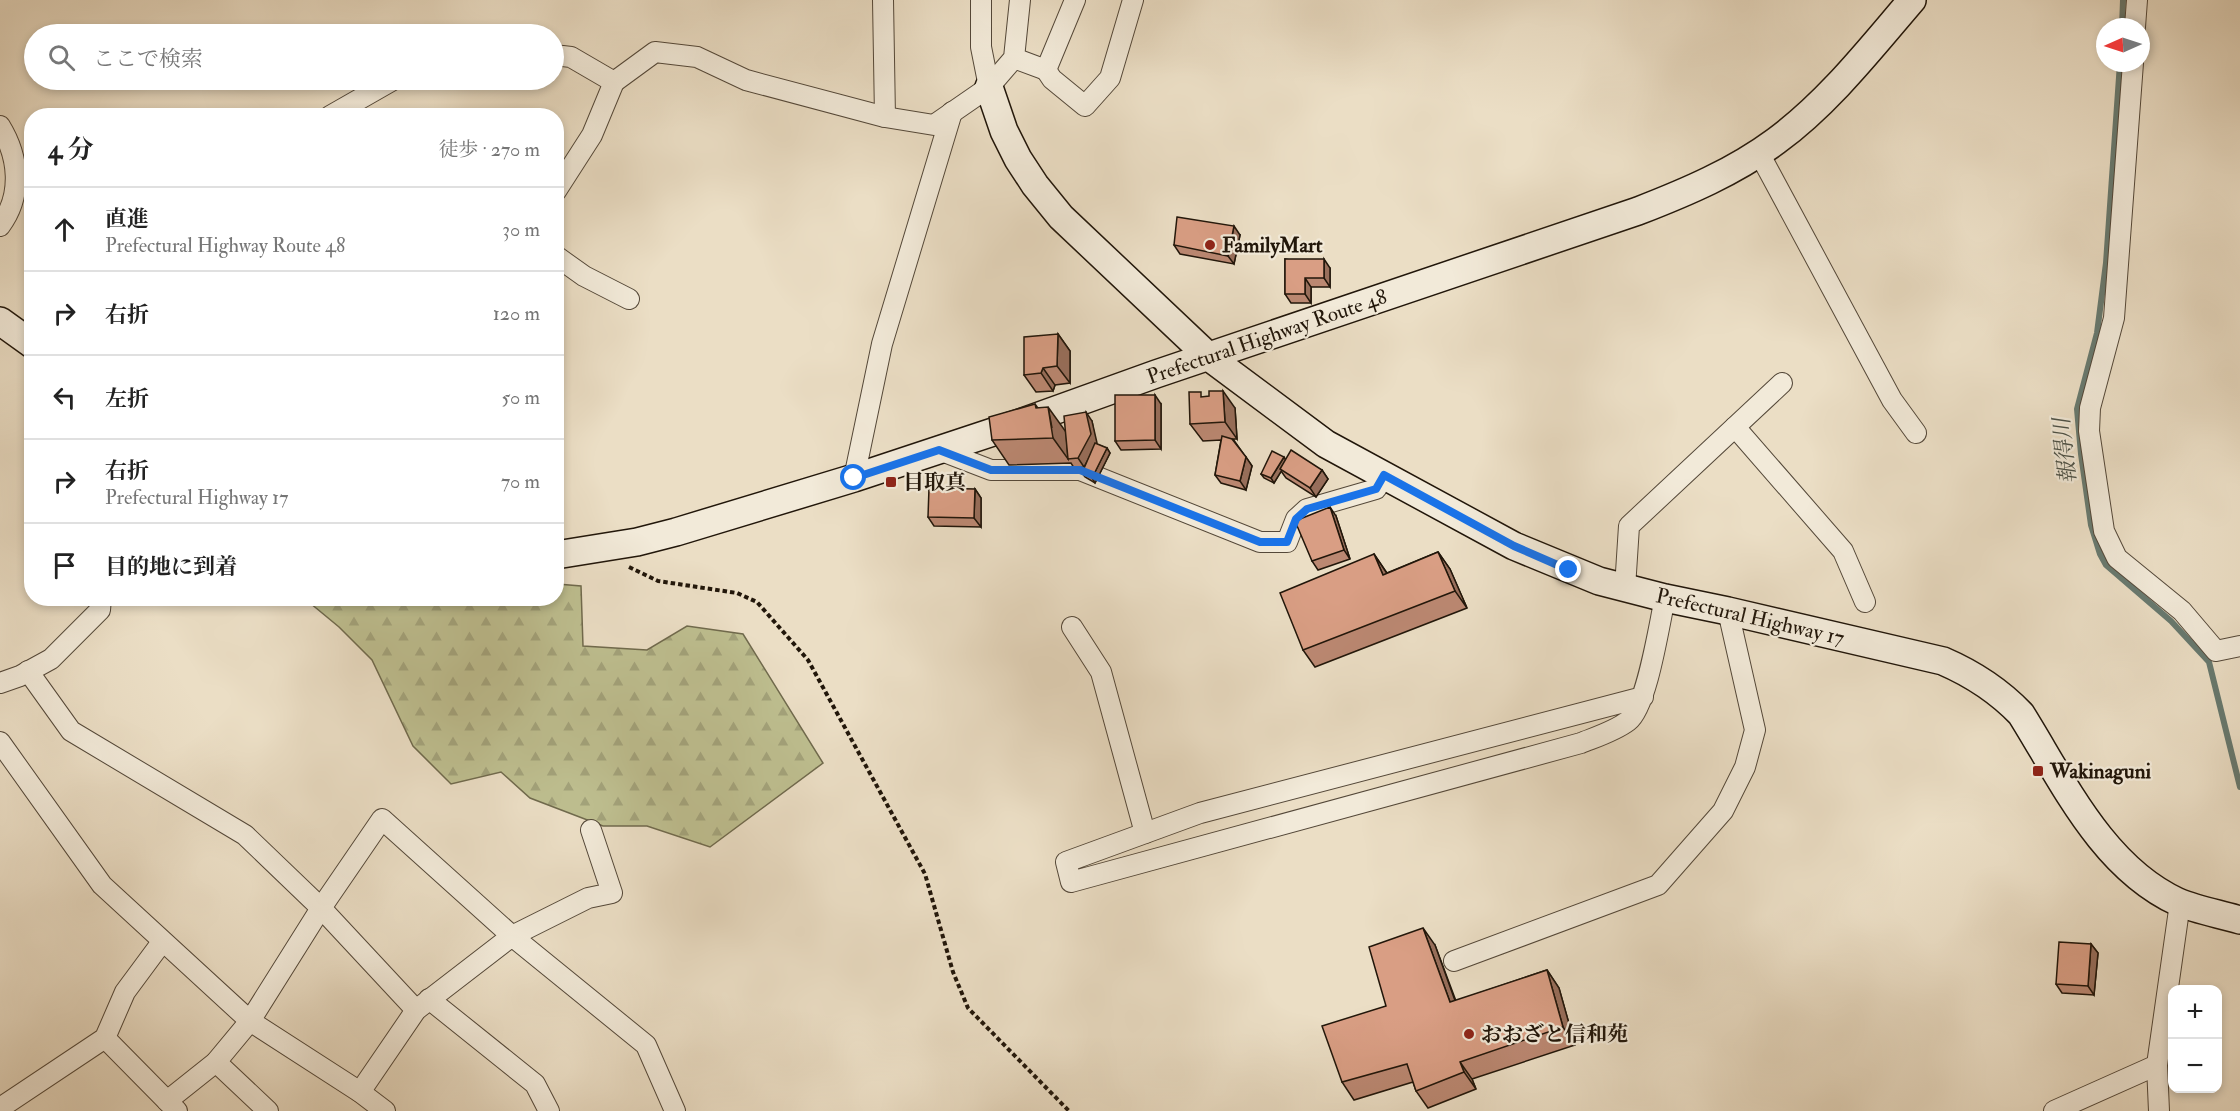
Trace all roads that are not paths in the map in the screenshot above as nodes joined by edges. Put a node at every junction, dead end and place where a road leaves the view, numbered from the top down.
1 (882, 0) edge
2 (981, 0) edge
3 (1020, 0) edge
4 (1075, 0) edge
5 (1133, 0) edge
6 (1912, 0) edge
7 (2137, 0) edge
8 (2136, 18) edge
9 (564, 56) edge
10 (1014, 58) junction
11 (1046, 70) junction
12 (2132, 72) edge
13 (614, 82) junction
14 (988, 87) junction
15 (376, 90) edge
16 (344, 108) edge
17 (952, 111) junction
18 (885, 117) junction
19 (0, 126) edge
20 (1759, 153) junction
21 (564, 179) edge
22 (0, 226) edge
23 (564, 262) edge
24 (629, 299) dead end
25 (0, 321) edge
26 (24, 338) edge
27 (1209, 357) junction
28 (1782, 383) dead end
29 (1735, 427) junction
30 (1916, 433) dead end
31 (939, 450) junction
32 (1384, 475) junction
33 (854, 478) junction
34 (564, 554) edge
35 (1625, 588) junction
36 (1665, 598) junction
37 (1865, 602) dead end
38 (100, 606) edge
39 (1728, 611) junction
40 (1072, 627) dead end
41 (2240, 646) edge
42 (28, 671) junction
43 (0, 683) edge
44 (1643, 697) junction
45 (0, 742) edge
46 (591, 830) dead end
47 (1145, 833) junction
48 (2180, 903) junction
49 (321, 908) junction
50 (2240, 920) edge
51 (512, 936) junction
52 (162, 942) junction
53 (1454, 961) dead end
54 (422, 1004) junction
55 (250, 1021) junction
56 (105, 1038) junction
57 (216, 1062) junction
58 (2157, 1065) junction
59 (369, 1103) edge
60 (172, 1106) edge
61 (1, 1109) edge
62 (268, 1111) edge
63 (549, 1111) edge
64 (675, 1111) edge
65 (2054, 1111) edge
66 (2159, 1111) edge

1 - 18 street
2 - 14 street
3 - 10 street
4 - 11 street
5 - 11 street
6 - 20 main road, Prefectural Highway Route 48
7 - 8 street
9 - 13 street
10 - 11 street
10 - 14 street
12 - 41 street
13 - 18 street
13 - 21 street
14 - 17 street
14 - 27 main road, Prefectural Highway 17
15 - 16 street
17 - 18 street
17 - 33 street
19 - 22 street
20 - 27 main road, Prefectural Highway Route 48
20 - 30 street
23 - 24 street
25 - 26 main road
27 - 31 main road, Prefectural Highway Route 48
27 - 32 main road, Prefectural Highway 17
28 - 29 street
29 - 35 street
29 - 37 street
31 - 32 street
31 - 33 main road, Prefectural Highway Route 48
32 - 35 main road, Prefectural Highway 17
33 - 34 main road, Prefectural Highway Route 48
35 - 36 main road, Prefectural Highway 17
36 - 39 main road, Prefectural Highway 17
36 - 44 street
38 - 42 street
39 - 48 main road, Prefectural Highway 17
39 - 53 street
40 - 47 street
42 - 43 street
42 - 49 street
44 - 47 street
44 - 47 street
45 - 52 street
46 - 51 street
48 - 50 main road, Prefectural Highway 17
48 - 58 street
49 - 51 street
49 - 54 street
49 - 55 street
51 - 54 street
51 - 64 street
52 - 55 street
52 - 56 street
54 - 59 street
54 - 63 street
55 - 57 street
55 - 59 street
56 - 60 street
56 - 61 street
57 - 60 street
57 - 62 street
58 - 65 street
58 - 66 street

